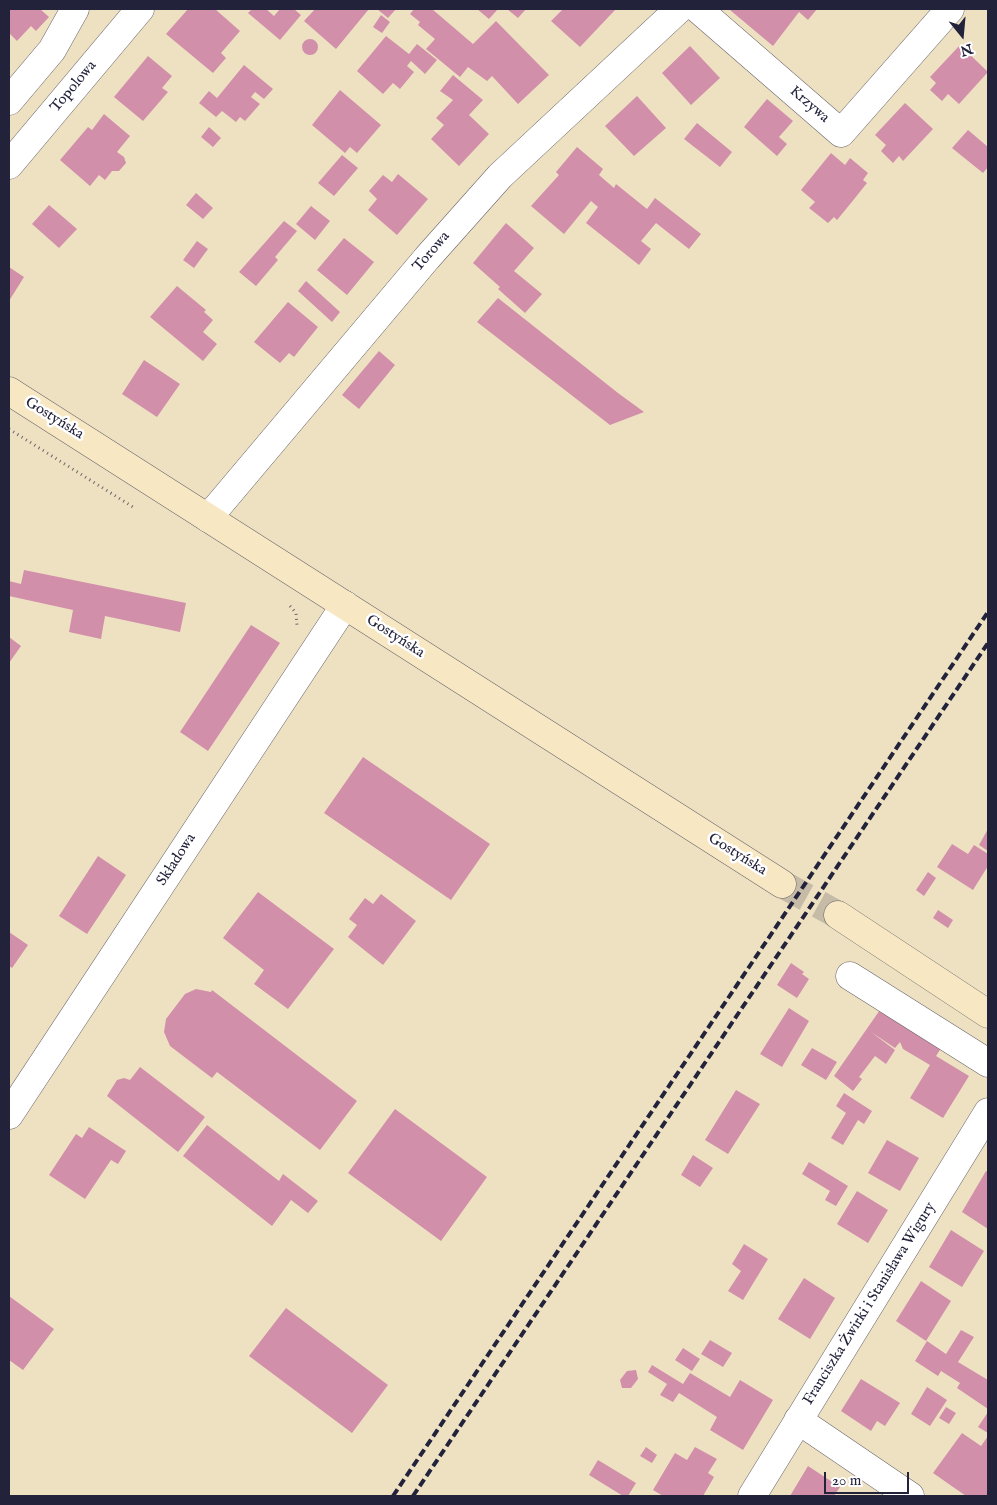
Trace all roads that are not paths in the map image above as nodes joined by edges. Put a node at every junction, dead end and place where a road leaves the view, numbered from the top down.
1 (75, 9) edge
2 (140, 9) edge
3 (698, 9) edge
4 (950, 9) edge
5 (671, 11) edge
6 (9, 101) edge
7 (9, 166) edge
8 (9, 391) edge
9 (208, 518) junction
10 (345, 605) junction
11 (782, 884) tunnel mouth
12 (838, 916) tunnel mouth
13 (850, 976) dead end
14 (988, 1014) edge
15 (988, 1063) edge
16 (988, 1112) edge
17 (9, 1115) edge
18 (798, 1420) junction
19 (752, 1496) edge
20 (910, 1496) edge

1 - 6 street
2 - 7 street, Topolowa
3 - 4 street, Krzywa
5 - 9 street, Torowa
8 - 9 main road, Gostyńska
9 - 10 main road, Gostyńska
10 - 11 main road, Gostyńska
10 - 17 street, Składowa
12 - 14 main road
13 - 15 street
16 - 18 street, Franciszka Żwirki i Stanisława Wigury
18 - 19 street, Franciszka Żwirki i Stanisława Wigury
18 - 20 street

